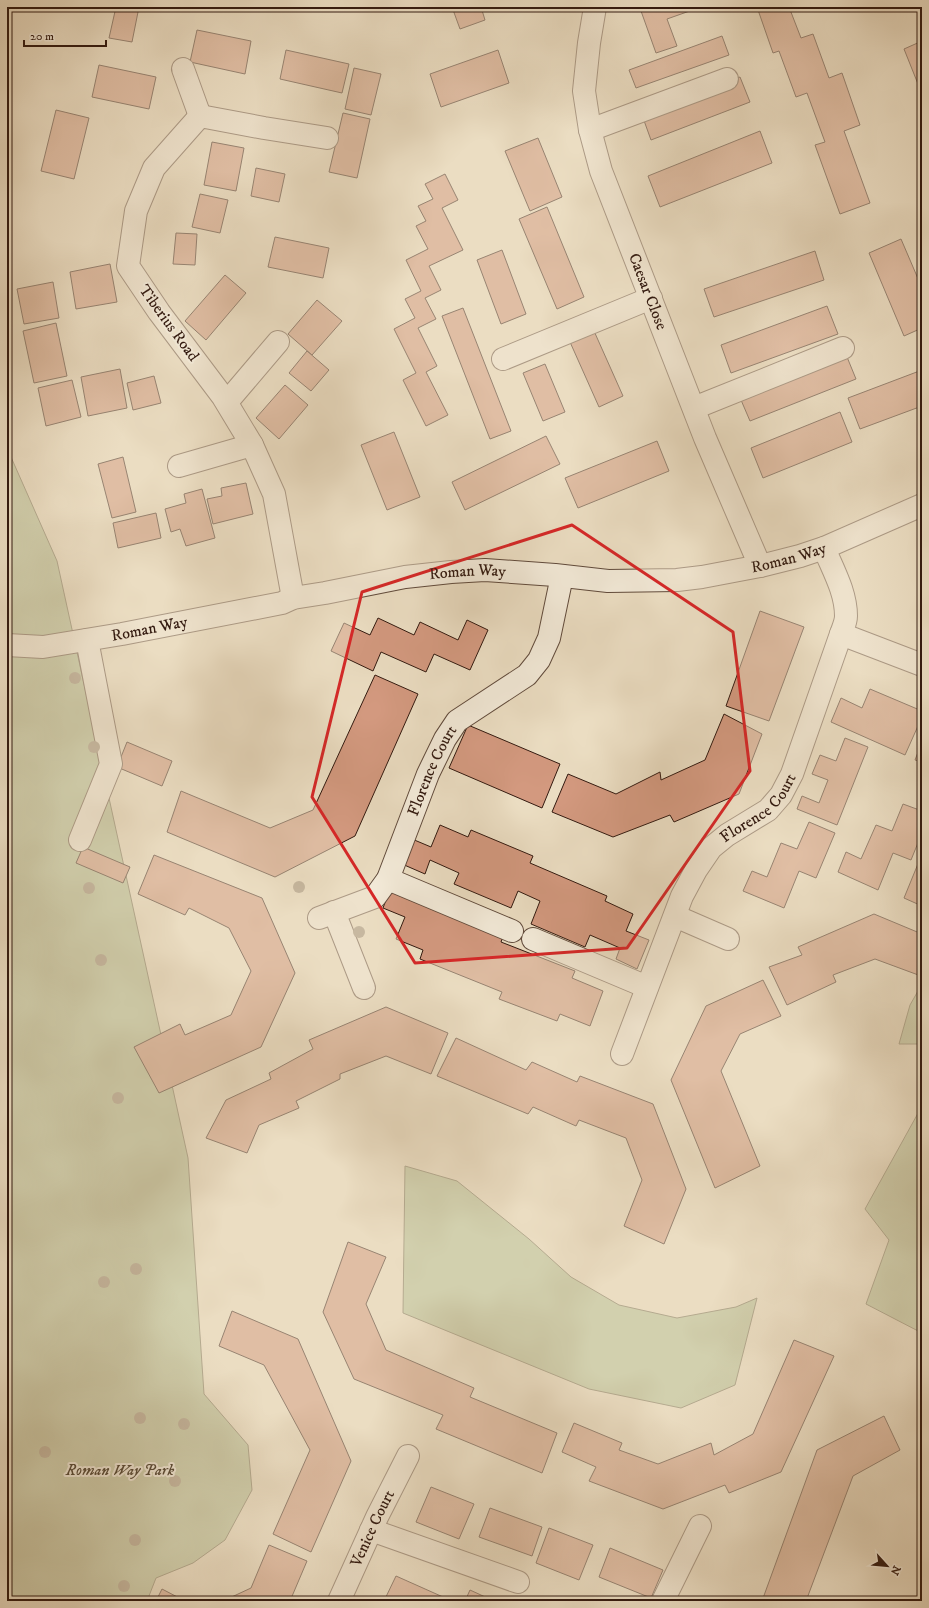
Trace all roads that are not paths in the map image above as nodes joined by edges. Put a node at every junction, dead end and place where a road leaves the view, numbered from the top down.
1 (595, 7) edge
2 (183, 69) dead end
3 (727, 79) dead end
4 (200, 116) junction
5 (590, 130) junction
6 (327, 138) dead end
7 (651, 298) junction
8 (278, 342) dead end
9 (843, 348) dead end
10 (503, 359) dead end
11 (227, 402) junction
12 (694, 408) junction
13 (252, 445) junction
14 (179, 466) dead end
15 (922, 505) edge
16 (824, 548) junction
17 (760, 566) junction
18 (562, 576) junction
19 (293, 598) junction
20 (841, 634) junction
21 (88, 640) junction
22 (7, 645) edge
23 (922, 665) edge
24 (80, 840) dead end
25 (388, 879) junction
26 (675, 916) junction
27 (512, 931) dead end
28 (533, 939) dead end
29 (728, 939) dead end
30 (647, 987) junction
31 (364, 988) dead end
32 (622, 1054) dead end
33 (408, 1456) dead end
34 (700, 1526) dead end
35 (371, 1530) junction
36 (518, 1582) dead end
37 (339, 1601) edge
38 (663, 1601) edge

1 - 5 street, Caesar Close
2 - 4 street
3 - 5 street
4 - 6 street
4 - 11 street, Tiberius Road
5 - 7 street, Caesar Close
7 - 10 street
7 - 12 street, Caesar Close
8 - 11 street
9 - 12 street
11 - 13 street, Tiberius Road
12 - 17 street, Caesar Close
13 - 14 street
13 - 19 street, Tiberius Road
15 - 16 street, Roman Way
16 - 17 street, Roman Way
16 - 20 street, Florence Court
17 - 18 street, Roman Way
18 - 19 street, Roman Way
18 - 25 street, Florence Court
19 - 21 street, Roman Way
20 - 23 street
20 - 26 street, Florence Court
21 - 22 street, Roman Way
21 - 24 street
25 - 27 street
25 - 31 street, Florence Court
26 - 29 street
26 - 30 street, Florence Court
28 - 30 street
30 - 32 street, Florence Court
33 - 35 street, Venice Court
34 - 38 street
35 - 36 street
35 - 37 street, Venice Court

